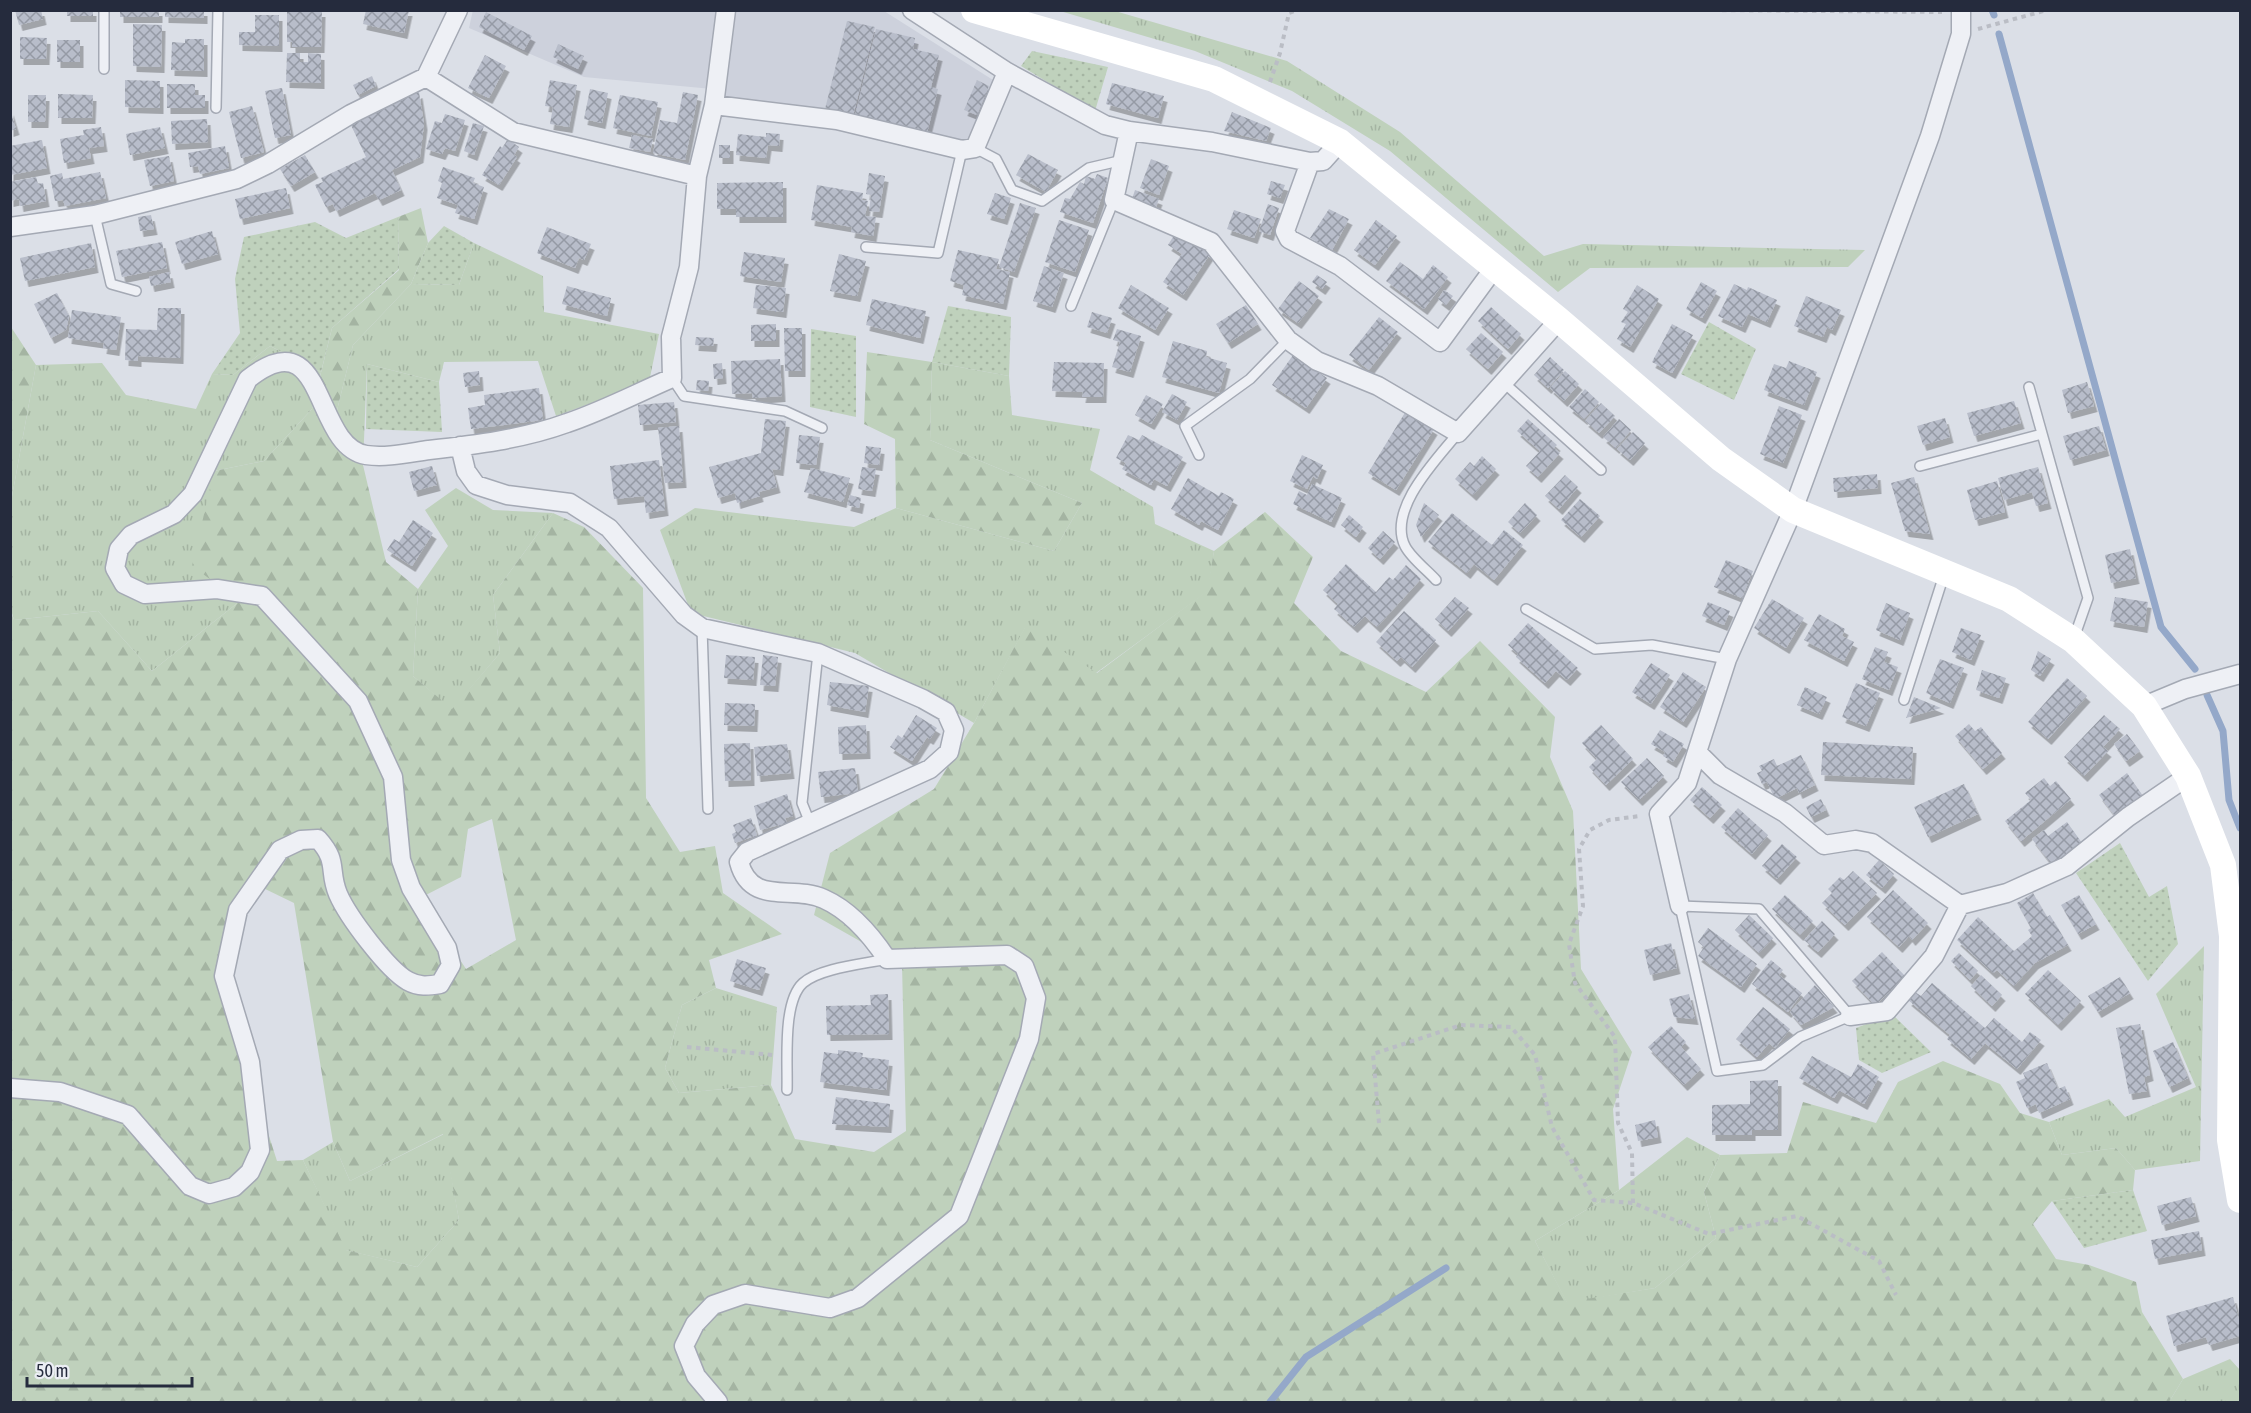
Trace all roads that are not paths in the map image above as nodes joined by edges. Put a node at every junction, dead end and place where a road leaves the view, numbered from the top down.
1 (104, 10) edge
2 (218, 10) edge
3 (458, 10) edge
4 (726, 10) edge
5 (912, 10) edge
6 (974, 10) edge
7 (1961, 12) edge
8 (104, 69) dead end
9 (1006, 72) junction
10 (426, 77) junction
11 (714, 105) junction
12 (216, 108) dead end
13 (1129, 131) junction
14 (1340, 142) junction
15 (968, 149) junction
16 (1123, 160) junction
17 (1310, 162) junction
18 (697, 176) junction
19 (1114, 200) junction
20 (95, 215) junction
21 (10, 227) edge
22 (866, 247) dead end
23 (1495, 267) junction
24 (136, 291) dead end
25 (1071, 306) dead end
26 (1559, 320) junction
27 (1288, 340) junction
28 (672, 378) junction
29 (1503, 382) junction
30 (2029, 387) dead end
31 (822, 428) dead end
32 (1458, 433) junction
33 (2042, 434) junction
34 (460, 447) junction
35 (1199, 455) dead end
36 (1920, 466) dead end
37 (1601, 470) dead end
38 (1793, 510) junction
39 (1945, 573) junction
40 (1436, 580) dead end
41 (1526, 609) dead end
42 (702, 628) junction
43 (2073, 640) junction
44 (818, 653) junction
45 (1727, 659) junction
46 (2241, 674) edge
47 (1904, 700) dead end
48 (2144, 706) junction
49 (1698, 753) junction
50 (2188, 776) junction
51 (708, 809) dead end
52 (810, 823) junction
53 (1960, 905) junction
54 (1680, 906) junction
55 (887, 959) junction
56 (1850, 1016) junction
57 (10, 1088) edge
58 (787, 1090) dead end
59 (2235, 1138) edge
60 (2241, 1200) edge
61 (718, 1402) edge

1 - 8 lane
2 - 12 lane
3 - 10 street
4 - 11 street
5 - 9 street
6 - 14 street
7 - 38 street
9 - 13 street
9 - 15 street
10 - 18 street
10 - 20 street
11 - 15 street
11 - 18 street
13 - 16 street
13 - 17 street
14 - 17 street
14 - 23 street
15 - 16 lane
15 - 22 lane
16 - 19 street
17 - 23 street
18 - 28 street
19 - 25 lane
19 - 27 street
20 - 21 street
20 - 24 lane
23 - 26 street
26 - 29 street
26 - 38 street
27 - 32 street
27 - 35 lane
28 - 31 lane
28 - 34 street
29 - 32 street
29 - 37 lane
30 - 33 lane
32 - 40 lane
33 - 36 lane
33 - 43 lane
34 - 42 street
34 - 57 street
38 - 39 street
38 - 45 street
39 - 43 street
39 - 47 lane
41 - 45 lane
42 - 44 street
42 - 51 lane
43 - 48 street
44 - 52 lane
44 - 52 street
45 - 49 street
46 - 48 street
48 - 50 street
49 - 53 street
49 - 54 street
50 - 53 street
50 - 59 street
52 - 55 street
53 - 56 street
54 - 56 lane
54 - 56 lane
55 - 58 lane
55 - 61 street
59 - 60 street

